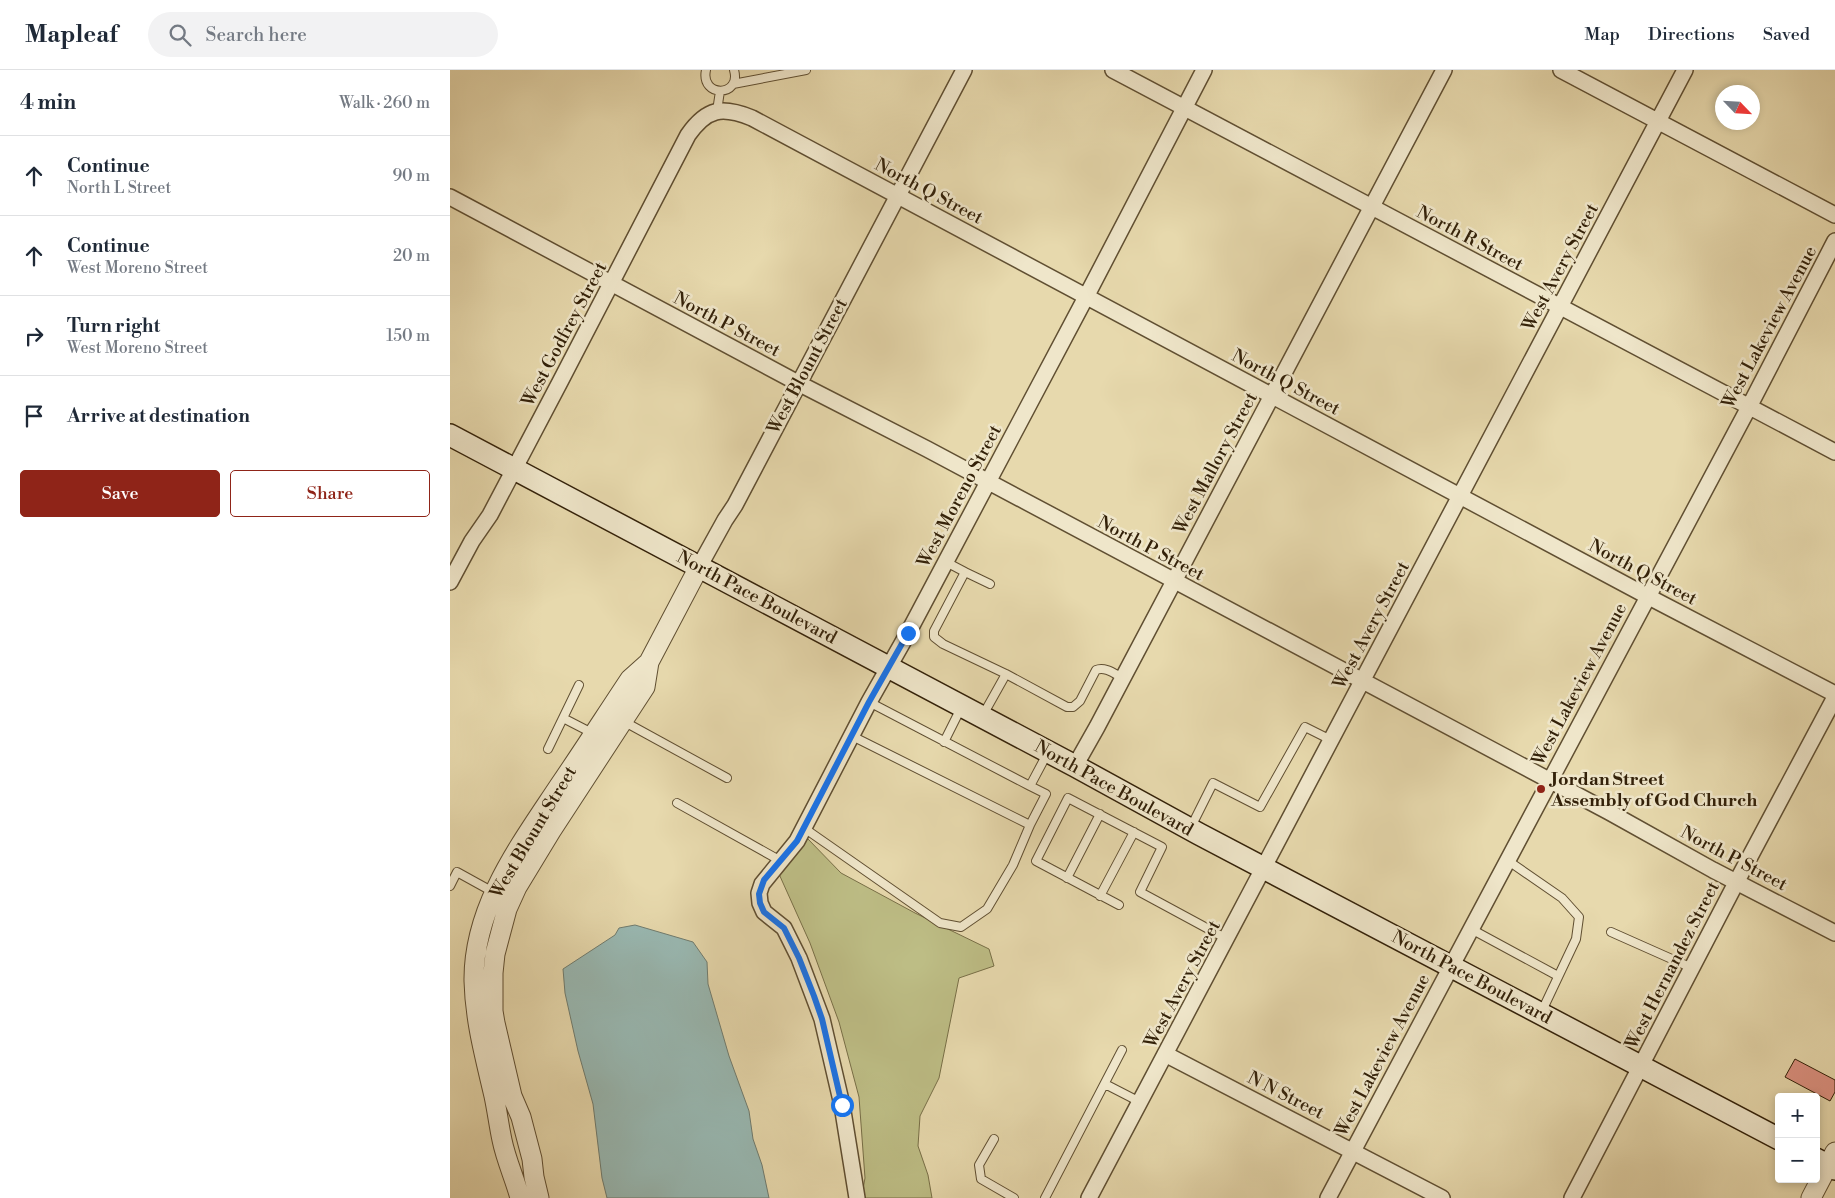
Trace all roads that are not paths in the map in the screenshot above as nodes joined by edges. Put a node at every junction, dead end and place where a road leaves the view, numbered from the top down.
1 (706, 70) edge
2 (734, 70) edge
3 (806, 70) edge
4 (964, 70) edge
5 (1113, 70) edge
6 (1204, 70) edge
7 (1444, 70) edge
8 (1561, 70) edge
9 (1685, 70) edge
10 (733, 84) junction
11 (720, 91) junction
12 (1184, 108) junction
13 (717, 111) junction
14 (1658, 122) junction
15 (897, 195) junction
16 (450, 197) edge
17 (1372, 206) junction
18 (1835, 215) edge
19 (1835, 240) edge
20 (611, 283) junction
21 (1086, 297) junction
22 (1559, 307) junction
23 (798, 383) junction
24 (1272, 396) junction
25 (1748, 407) junction
26 (450, 435) edge
27 (1835, 452) edge
28 (514, 468) junction
29 (988, 482) junction
30 (1461, 496) junction
31 (946, 562) junction
32 (700, 567) junction
33 (965, 572) junction
34 (450, 582) edge
35 (1174, 582) junction
36 (990, 584) dead end
37 (1647, 596) junction
38 (649, 662) junction
39 (889, 668) junction
40 (1006, 674) junction
41 (1123, 678) junction
42 (1362, 681) junction
43 (579, 685) dead end
44 (1835, 695) edge
45 (869, 702) junction
46 (962, 706) junction
47 (982, 717) junction
48 (563, 718) junction
49 (623, 721) junction
50 (594, 734) junction
51 (852, 736) junction
52 (1331, 740) junction
53 (944, 742) junction
54 (548, 749) dead end
55 (1048, 752) junction
56 (1075, 766) junction
57 (727, 778) dead end
58 (1549, 781) junction
59 (1030, 786) junction
60 (678, 802) dead end
61 (1100, 814) junction
62 (1030, 825) junction
63 (543, 826) junction
64 (804, 828) junction
65 (1190, 829) junction
66 (1134, 832) junction
67 (1507, 860) junction
68 (781, 861) junction
69 (1263, 868) junction
70 (1067, 878) junction
71 (1737, 881) junction
72 (450, 886) edge
73 (1100, 896) junction
74 (502, 897) junction
75 (1119, 905) dead end
76 (1471, 929) junction
77 (1611, 932) dead end
78 (1835, 933) edge
79 (1227, 938) junction
80 (1451, 966) junction
81 (1692, 968) junction
82 (1558, 976) junction
83 (1541, 1013) junction
84 (486, 1024) junction
85 (1122, 1050) dead end
86 (1165, 1054) junction
87 (1641, 1066) junction
88 (1105, 1084) junction
89 (1140, 1102) junction
90 (994, 1138) dead end
91 (1777, 1138) edge
92 (1352, 1151) junction
93 (1829, 1162) edge
94 (520, 1198) edge
95 (539, 1198) edge
96 (856, 1198) edge
97 (1014, 1198) edge
98 (1045, 1198) edge
99 (1089, 1198) edge
100 (1328, 1198) edge
101 (1442, 1198) edge
102 (1572, 1198) edge
103 (1811, 1198) edge

1 - 11 lane
2 - 10 lane
3 - 10 lane
4 - 15 street, West Blount Street
5 - 12 street, North R Street
6 - 12 street, West Moreno Street
7 - 17 street, West Mallory Street
8 - 14 street
9 - 14 street, West Avery Street
10 - 11 lane
11 - 13 lane
12 - 17 street, North R Street
12 - 21 street, West Moreno Street
13 - 15 street, North Q Street
13 - 20 street, West Godfrey Street
14 - 18 street
14 - 22 street, West Avery Street
15 - 21 street, North Q Street
15 - 23 street, West Blount Street
16 - 20 street, North P Street
17 - 22 street, North R Street
17 - 24 street, West Mallory Street
19 - 25 street, West Lakeview Avenue
20 - 23 street, North P Street
20 - 28 street, West Godfrey Street
21 - 24 street, North Q Street
21 - 29 street, West Moreno Street
22 - 25 street, North R Street
22 - 30 street, West Avery Street
23 - 29 street, North P Street
23 - 32 street, West Blount Street
24 - 30 street, North Q Street
24 - 35 street, West Mallory Street
25 - 27 street, North R Street
25 - 37 street, West Lakeview Avenue
26 - 28 main road, North Pace Boulevard
28 - 32 main road, North Pace Boulevard
28 - 34 street, West Godfrey Street
29 - 31 street, West Moreno Street
29 - 35 street, North P Street
30 - 37 street, North Q Street
30 - 42 street, West Avery Street
31 - 33 lane
31 - 39 street, West Moreno Street
32 - 38 street, West Blount Street
32 - 39 main road, North Pace Boulevard
33 - 36 lane
33 - 40 lane
35 - 41 street, West Mallory Street
35 - 42 street, North P Street
37 - 44 street, North Q Street
37 - 58 street, West Lakeview Avenue
38 - 49 street, West Blount Street
38 - 50 street, West Blount Street
39 - 45 street, West Moreno Street
39 - 46 main road, North Pace Boulevard
40 - 41 lane
40 - 47 lane
41 - 56 street, West Mallory Street
42 - 52 street, West Avery Street
42 - 58 street, North P Street
43 - 48 lane
44 - 71 street, West Hernandez Street
45 - 51 street, West Moreno Street
45 - 53 lane
46 - 47 main road, North Pace Boulevard
46 - 53 lane
47 - 55 main road, North Pace Boulevard
48 - 50 lane
48 - 54 lane
49 - 57 lane
49 - 63 street, West Blount Street
50 - 63 street, West Blount Street
51 - 62 lane
51 - 64 street, West Moreno Street
52 - 65 lane
52 - 69 street, West Avery Street
53 - 59 lane
55 - 56 main road, North Pace Boulevard
55 - 59 lane
56 - 65 main road, North Pace Boulevard
58 - 67 street, West Lakeview Avenue
58 - 71 street, North P Street
59 - 62 lane
60 - 68 lane
61 - 66 lane
61 - 70 lane
61 - 70 lane
62 - 64 lane
63 - 74 street, West Blount Street
64 - 68 street, West Moreno Street
65 - 69 main road, North Pace Boulevard
66 - 73 lane
66 - 79 lane
67 - 76 street, West Lakeview Avenue
67 - 82 lane
68 - 96 street, West Moreno Street
69 - 79 street, West Avery Street
69 - 80 main road, North Pace Boulevard
70 - 73 lane
71 - 78 street, North P Street
71 - 81 street, West Hernandez Street
72 - 74 lane
73 - 75 lane
74 - 84 street, West Blount Street
76 - 80 street, West Lakeview Avenue
76 - 82 lane
77 - 81 lane
79 - 86 street, West Avery Street
80 - 83 main road, North Pace Boulevard
80 - 92 street, West Lakeview Avenue
81 - 87 street, West Hernandez Street
82 - 83 lane
83 - 87 main road, North Pace Boulevard
84 - 94 street, West Blount Street
84 - 95 street, West Blount Street
85 - 88 lane
86 - 89 street, West Avery Street
86 - 92 street, N N Street
87 - 91 main road, North Pace Boulevard
87 - 102 street, West Hernandez Street
88 - 89 lane
88 - 98 lane
89 - 99 street, West Avery Street
90 - 97 lane
92 - 100 street, West Lakeview Avenue
92 - 101 street, N N Street
93 - 103 street

